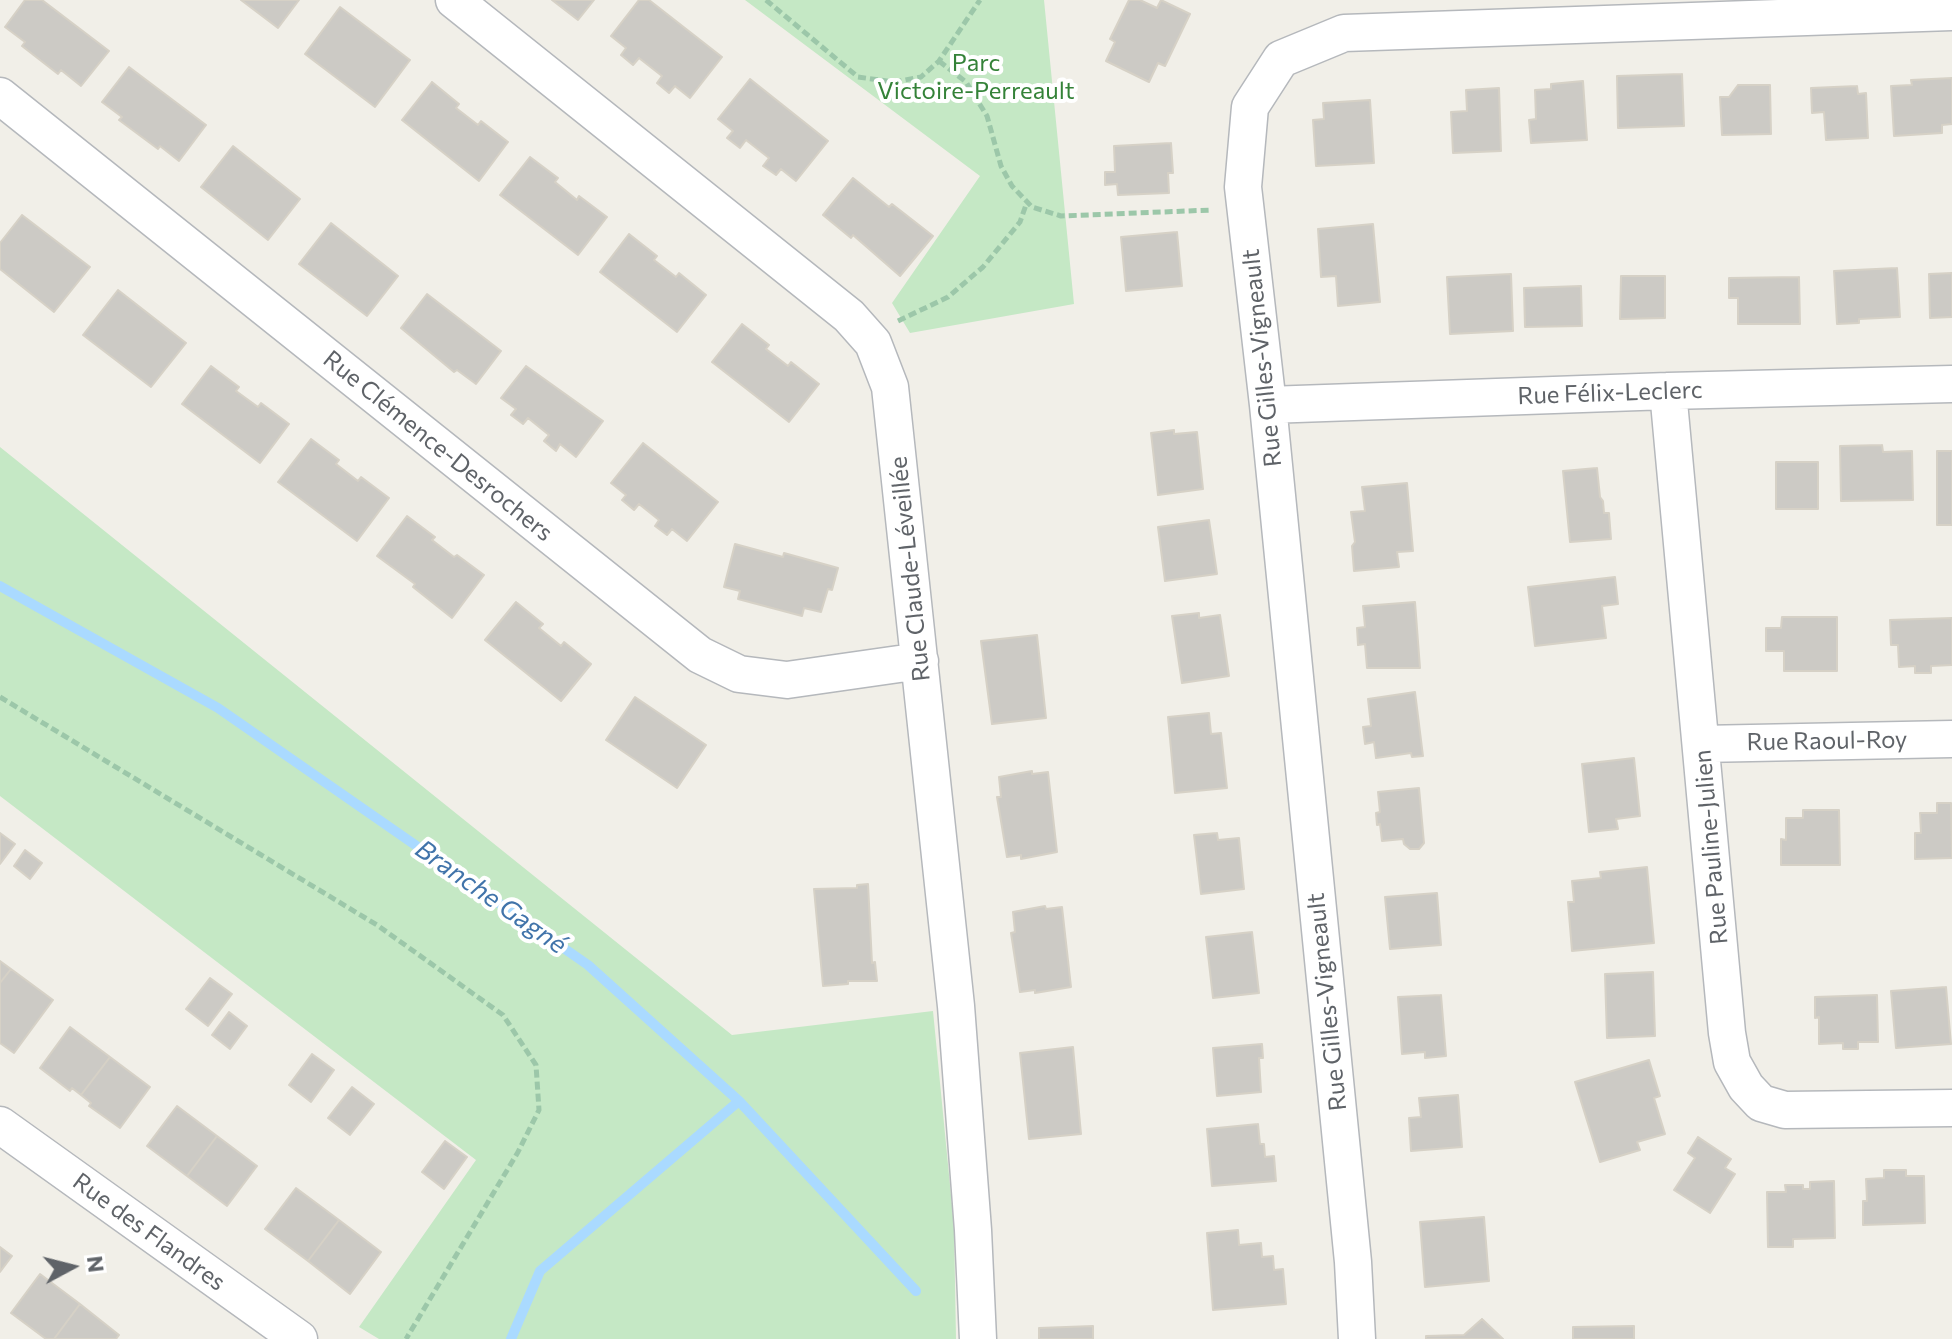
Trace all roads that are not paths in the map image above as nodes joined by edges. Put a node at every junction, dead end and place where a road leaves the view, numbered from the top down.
1 (454, 0) edge
2 (1952, 12) edge
3 (0, 96) edge
4 (1952, 384) edge
5 (1668, 391) junction
6 (1268, 405) junction
7 (920, 661) junction
8 (1952, 739) edge
9 (1701, 744) junction
10 (1952, 1108) edge
11 (0, 1125) edge
12 (299, 1339) edge
13 (978, 1339) edge
14 (1357, 1339) edge

1 - 7 street, Rue Claude-Léveillée
2 - 6 street, Rue Gilles-Vigneault
3 - 7 street, Rue Clémence-Desrochers
4 - 5 street, Rue Félix-Leclerc
5 - 6 street, Rue Félix-Leclerc
5 - 9 street, Rue Pauline-Julien
6 - 14 street, Rue Gilles-Vigneault
7 - 13 street, Rue Claude-Léveillée
8 - 9 street, Rue Raoul-Roy
9 - 10 street, Rue Pauline-Julien
11 - 12 street, Rue des Flandres

